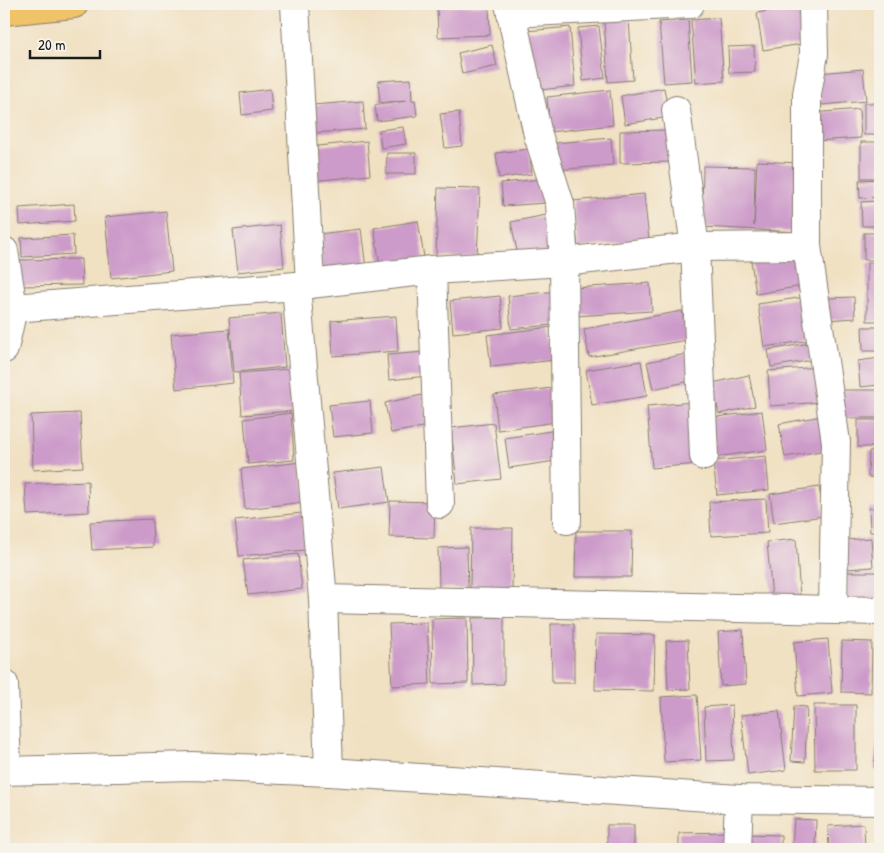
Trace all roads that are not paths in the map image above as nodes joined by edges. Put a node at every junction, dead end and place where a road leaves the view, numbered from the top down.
1 (74, 4) edge
2 (295, 4) edge
3 (690, 4) edge
4 (812, 4) edge
5 (510, 8) edge
6 (4, 12) edge
7 (676, 110) dead end
8 (807, 246) junction
9 (695, 247) junction
10 (4, 251) edge
11 (564, 262) junction
12 (432, 270) junction
13 (303, 285) junction
14 (13, 308) junction
15 (4, 349) edge
16 (704, 456) dead end
17 (440, 504) dead end
18 (567, 520) dead end
19 (322, 599) junction
20 (833, 609) junction
21 (880, 611) edge
22 (4, 684) edge
23 (6, 771) edge
24 (329, 772) junction
25 (739, 799) junction
26 (880, 801) edge
27 (737, 849) edge

1 - 6 main road
2 - 13 street
3 - 5 street
4 - 8 street
5 - 11 street
7 - 9 street
8 - 9 street
8 - 20 street
9 - 11 street
9 - 16 street
10 - 14 street
11 - 12 street
11 - 18 street
12 - 13 street
12 - 17 street
13 - 14 street
13 - 19 street
14 - 15 street
19 - 20 street
19 - 24 street
20 - 21 street
22 - 23 street
23 - 24 street
24 - 25 street
25 - 26 street
25 - 27 street

